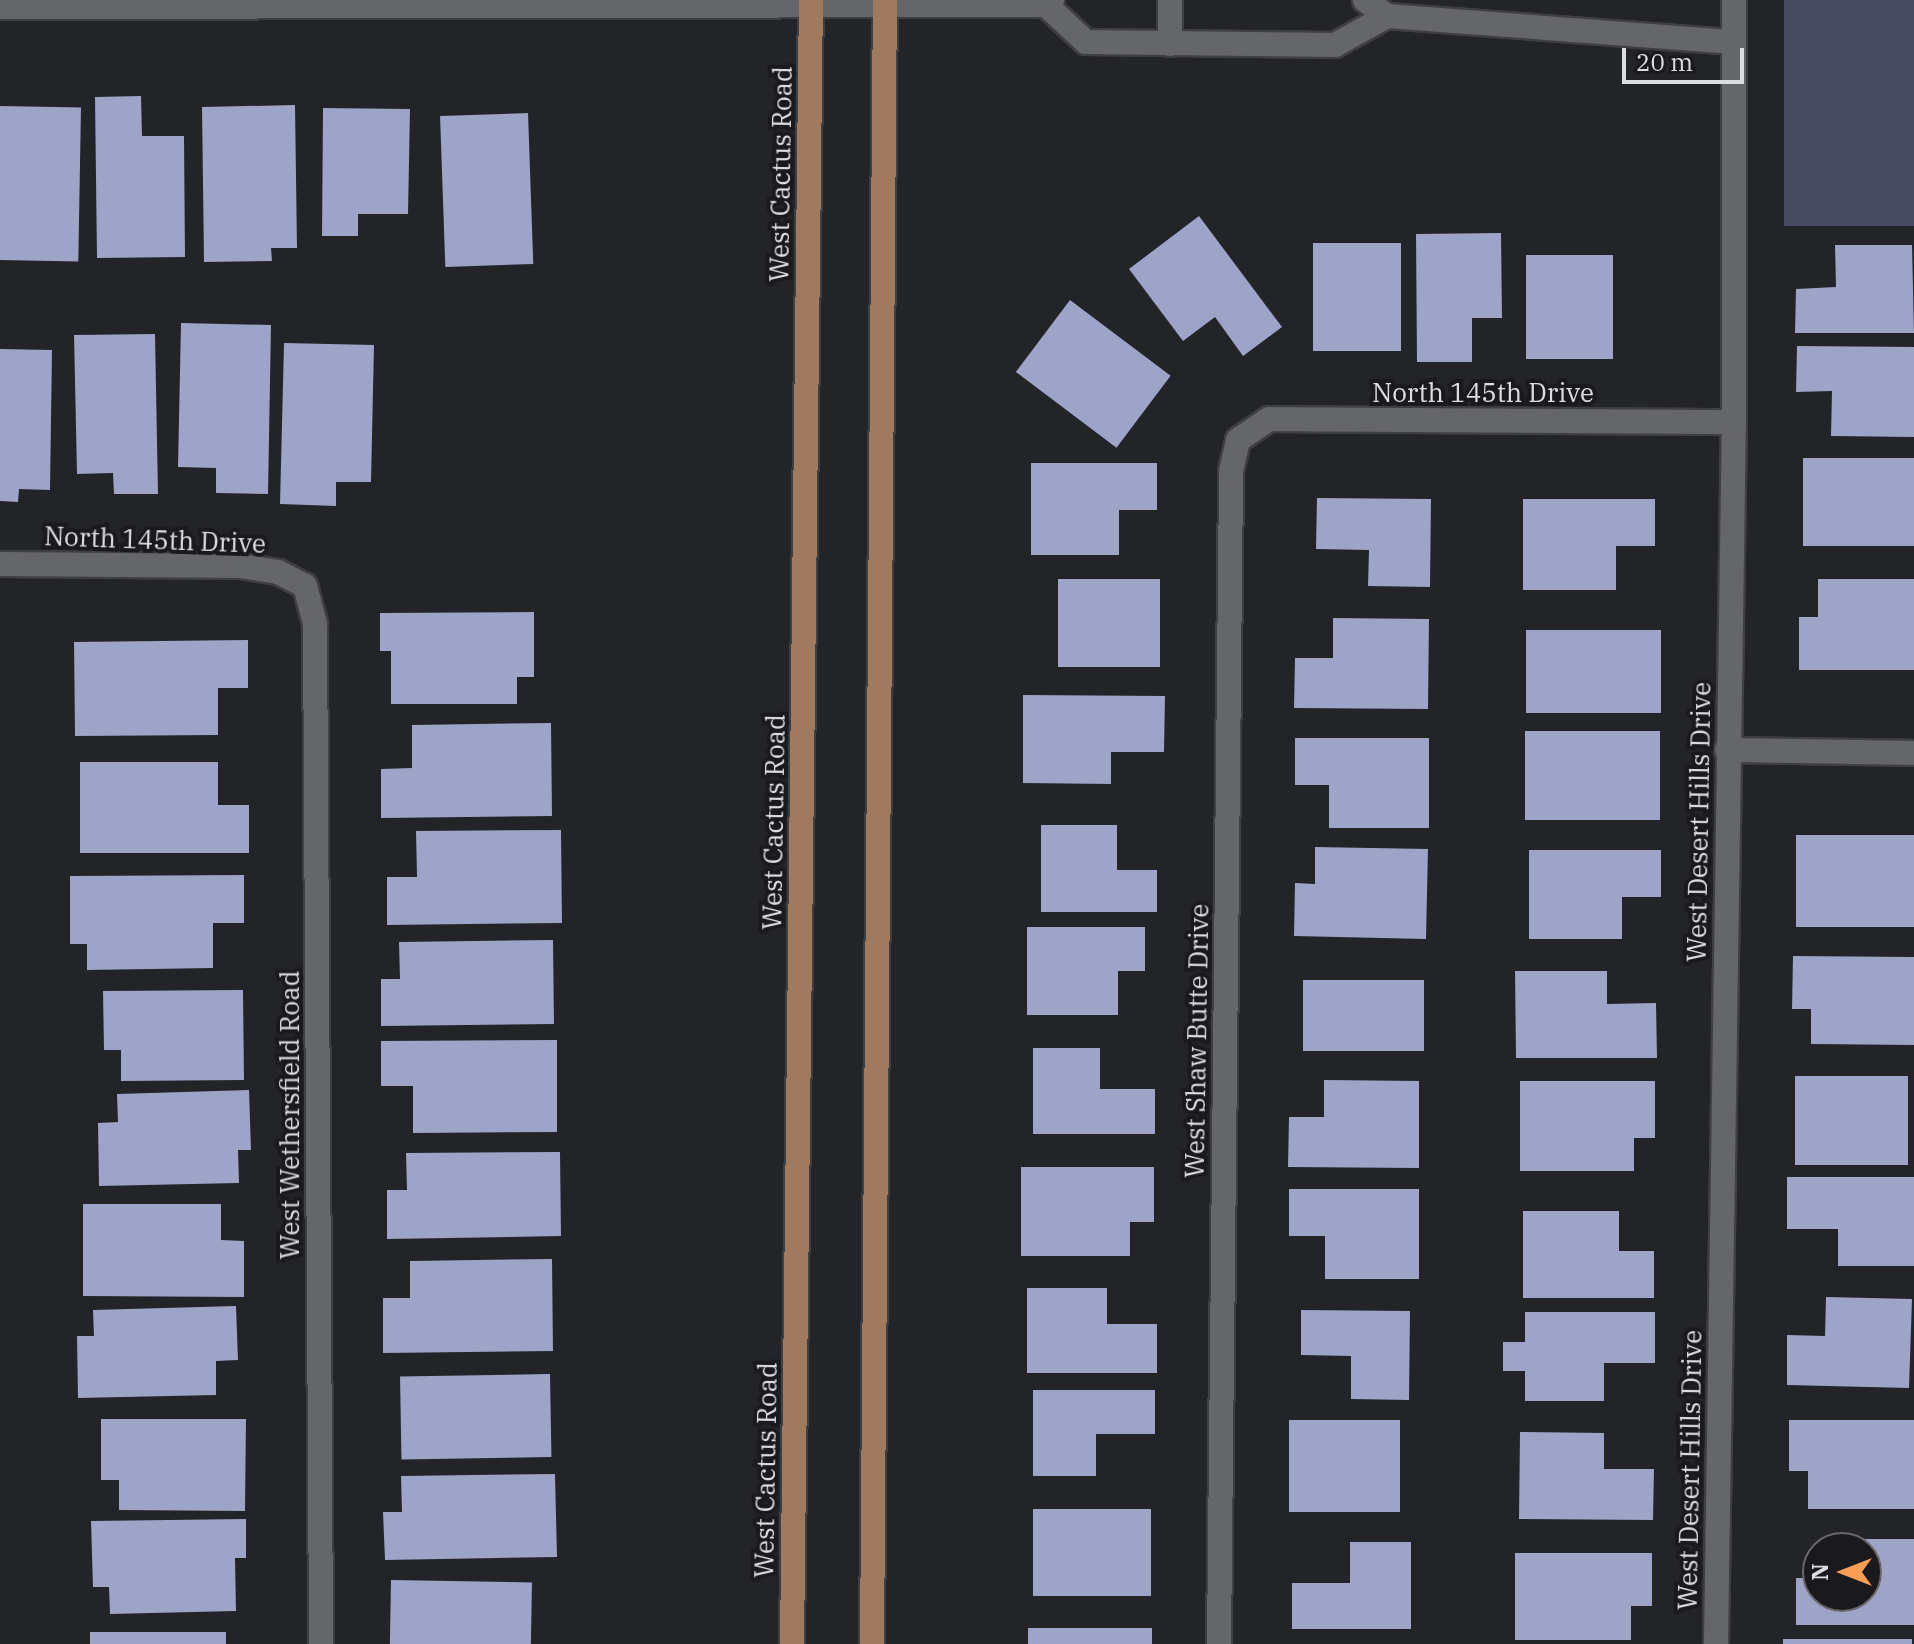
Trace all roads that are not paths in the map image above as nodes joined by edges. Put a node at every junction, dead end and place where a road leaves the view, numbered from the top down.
1 (1170, 0) edge
2 (1365, 0) edge
3 (1734, 0) edge
4 (811, 2) edge
5 (885, 2) edge
6 (1049, 2) edge
7 (0, 7) edge
8 (1387, 16) junction
9 (1734, 42) junction
10 (1170, 44) junction
11 (1734, 422) junction
12 (1238, 440) joint
13 (0, 564) edge
14 (305, 586) joint
15 (1727, 750) junction
16 (1914, 753) edge
17 (321, 1644) edge
18 (792, 1644) edge
19 (872, 1644) edge
20 (1219, 1644) edge
21 (1716, 1644) edge

1 - 10 street
2 - 8 street
3 - 9 street, West Desert Hills Drive
4 - 5 street
4 - 7 street
4 - 18 main road, West Cactus Road
5 - 6 street
5 - 19 main road
6 - 10 street
8 - 9 street
8 - 10 street
9 - 11 street, West Desert Hills Drive
11 - 12 street, North 145th Drive
11 - 15 street, West Desert Hills Drive
12 - 20 street, West Shaw Butte Drive
13 - 14 street, North 145th Drive
14 - 17 street, West Wethersfield Road
15 - 16 street
15 - 21 street, West Desert Hills Drive

